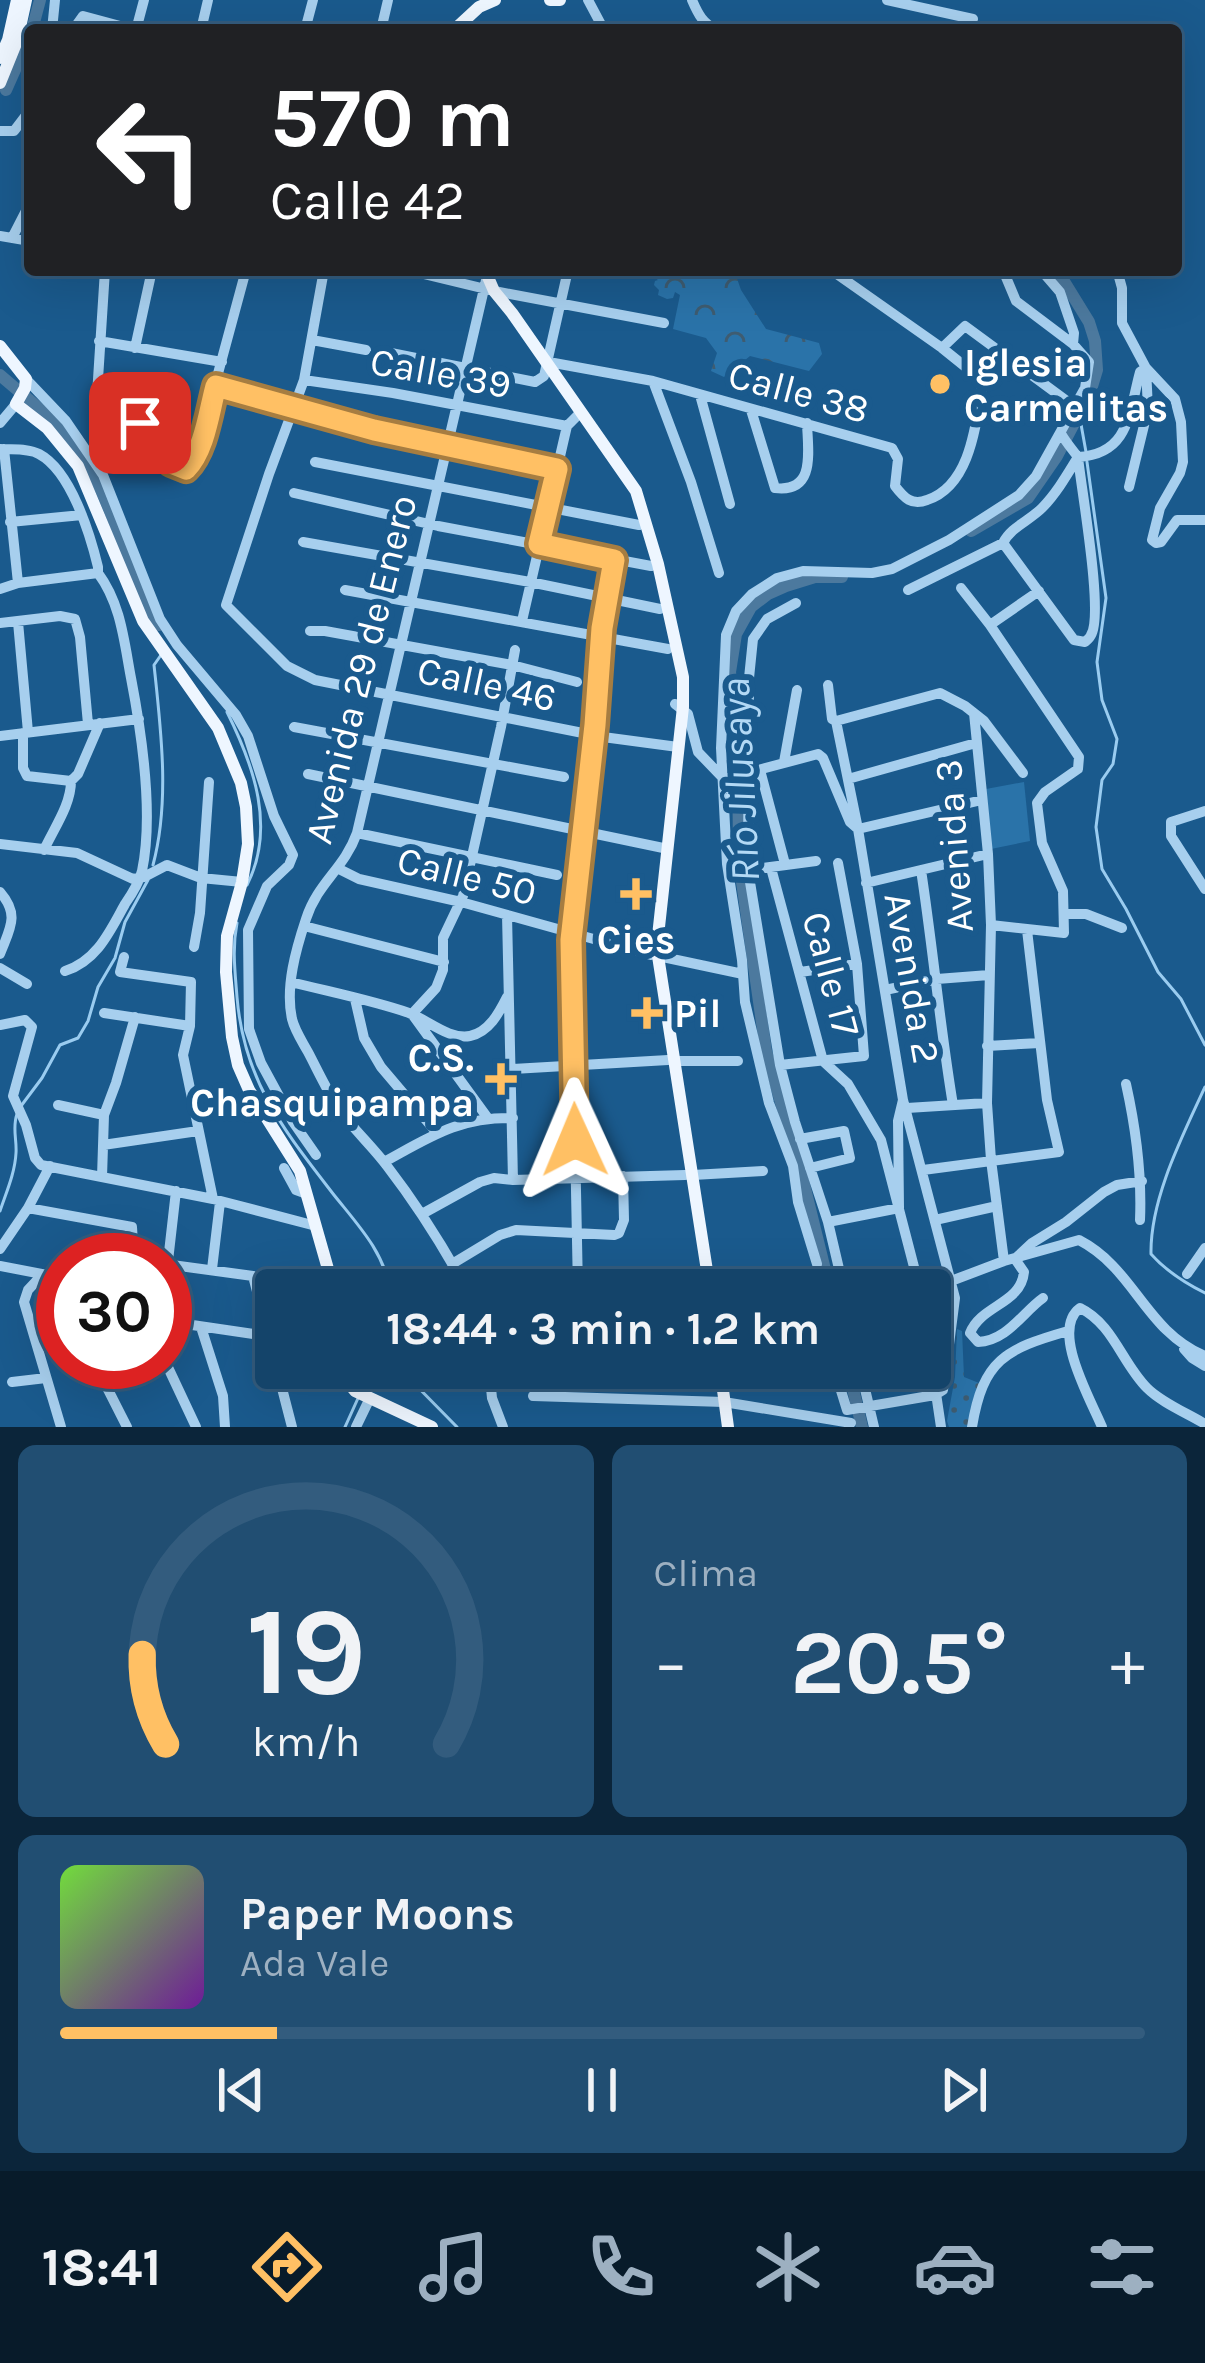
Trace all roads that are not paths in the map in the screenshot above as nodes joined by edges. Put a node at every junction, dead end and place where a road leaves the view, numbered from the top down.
1 (17, 0) edge
2 (26, 0) edge
3 (495, 0) edge
4 (550, 0) edge
5 (560, 0) edge
6 (887, 0) edge
7 (973, 19) dead end
8 (77, 24) edge
9 (112, 24) edge
10 (461, 24) edge
11 (0, 58) edge
12 (0, 82) edge
13 (24, 118) edge
14 (0, 131) edge
15 (24, 212) edge
16 (6, 237) edge
17 (104, 276) edge
18 (151, 276) edge
19 (245, 276) edge
20 (323, 276) edge
21 (438, 276) edge
22 (567, 276) edge
23 (840, 276) edge
24 (1005, 276) edge
25 (1046, 276) edge
26 (1119, 276) edge
27 (490, 286) edge
28 (561, 304) junction
29 (664, 323) dead end
30 (312, 340) junction
31 (99, 341) junction
32 (1072, 344) junction
33 (0, 346) edge
34 (134, 348) junction
35 (943, 348) junction
36 (366, 350) dead end
37 (392, 353) dead end
38 (222, 362) junction
39 (465, 368) junction
40 (1146, 368) junction
41 (546, 371) junction
42 (304, 380) junction
43 (653, 381) junction
44 (26, 383) junction
45 (216, 386) junction
46 (700, 395) junction
47 (16, 403) junction
48 (456, 404) junction
49 (1075, 407) junction
50 (294, 409) junction
51 (752, 410) junction
52 (574, 419) junction
53 (1, 422) edge
54 (807, 423) junction
55 (1065, 439) junction
56 (446, 445) junction
57 (2, 449) edge
58 (1084, 457) junction
59 (315, 462) dead end
60 (557, 469) junction
61 (437, 486) junction
62 (1130, 487) dead end
63 (294, 493) dead end
64 (730, 504) dead end
65 (548, 507) junction
66 (82, 515) junction
67 (1205, 520) edge
68 (10, 522) junction
69 (429, 523) junction
70 (643, 524) junction
71 (303, 542) dead end
72 (1003, 543) junction
73 (539, 544) junction
74 (614, 560) junction
75 (419, 564) junction
76 (654, 565) junction
77 (98, 572) junction
78 (718, 573) dead end
79 (530, 582) junction
80 (18, 584) junction
81 (961, 588) dead end
82 (0, 589) edge
83 (345, 590) dead end
84 (908, 590) dead end
85 (1039, 591) junction
86 (605, 597) junction
87 (410, 602) junction
88 (796, 603) dead end
89 (664, 608) junction
90 (522, 621) junction
91 (18, 622) junction
92 (0, 623) edge
93 (990, 625) junction
94 (310, 631) dead end
95 (601, 636) junction
96 (400, 646) junction
97 (672, 649) junction
98 (515, 650) dead end
99 (512, 665) junction
100 (578, 682) dead end
101 (828, 685) dead end
102 (797, 690) dead end
103 (390, 693) junction
104 (679, 706) junction
105 (974, 713) junction
106 (503, 716) junction
107 (140, 718) junction
108 (836, 721) junction
109 (94, 724) junction
110 (294, 727) dead end
111 (26, 733) junction
112 (594, 735) junction
113 (0, 736) edge
114 (378, 742) junction
115 (976, 743) junction
116 (674, 746) junction
117 (492, 763) junction
118 (784, 763) junction
119 (1023, 773) dead end
120 (308, 774) dead end
121 (741, 775) junction
122 (564, 777) dead end
123 (848, 779) junction
124 (71, 781) junction
125 (208, 782) dead end
126 (367, 785) junction
127 (982, 800) junction
128 (482, 809) junction
129 (1205, 811) edge
130 (858, 829) junction
131 (584, 832) junction
132 (357, 833) junction
133 (0, 844) edge
134 (664, 848) junction
135 (44, 850) junction
136 (988, 854) junction
137 (472, 856) junction
138 (816, 861) dead end
139 (1205, 862) edge
140 (838, 863) dead end
141 (785, 865) junction
142 (771, 868) junction
143 (339, 869) junction
144 (748, 870) junction
145 (1191, 870) junction
146 (921, 871) junction
147 (557, 875) dead end
148 (142, 878) junction
149 (201, 878) junction
150 (242, 882) junction
151 (866, 883) junction
152 (1205, 889) edge
153 (0, 892) edge
154 (461, 902) junction
155 (1065, 914) junction
156 (507, 915) junction
157 (992, 925) junction
158 (304, 926) junction
159 (1123, 928) dead end
160 (1027, 929) junction
161 (572, 933) junction
162 (194, 946) dead end
163 (0, 954) edge
164 (655, 955) junction
165 (124, 957) dead end
166 (444, 962) junction
167 (857, 964) junction
168 (0, 968) edge
169 (65, 971) dead end
170 (800, 972) junction
171 (743, 974) junction
172 (989, 975) junction
173 (937, 979) junction
174 (291, 982) junction
175 (27, 984) dead end
176 (885, 990) junction
177 (509, 994) junction
178 (356, 999) junction
179 (104, 1013) dead end
180 (412, 1014) junction
181 (135, 1017) junction
182 (0, 1025) edge
183 (190, 1026) junction
184 (1040, 1043) junction
185 (988, 1046) junction
186 (738, 1060) dead end
187 (671, 1061) junction
188 (823, 1061) junction
189 (574, 1065) junction
190 (780, 1065) junction
191 (513, 1069) junction
192 (1126, 1084) dead end
193 (6, 1095) edge
194 (987, 1103) junction
195 (905, 1104) junction
196 (58, 1105) dead end
197 (953, 1106) junction
198 (104, 1115) junction
199 (488, 1117) junction
200 (513, 1118) junction
201 (198, 1131) junction
202 (437, 1133) junction
203 (800, 1139) junction
204 (103, 1145) junction
205 (316, 1155) dead end
206 (991, 1160) junction
207 (384, 1162) junction
208 (50, 1166) junction
209 (284, 1168) dead end
210 (810, 1168) junction
211 (922, 1170) junction
212 (763, 1171) dead end
213 (689, 1175) junction
214 (623, 1176) junction
215 (102, 1177) junction
216 (576, 1177) junction
217 (513, 1180) junction
218 (1142, 1181) junction
219 (176, 1191) junction
220 (307, 1194) junction
221 (216, 1200) junction
222 (997, 1206) junction
223 (28, 1208) junction
224 (899, 1208) junction
225 (422, 1214) junction
226 (935, 1220) junction
227 (1140, 1220) dead end
228 (828, 1222) junction
229 (316, 1226) junction
230 (132, 1233) edge
231 (577, 1234) junction
232 (1205, 1248) edge
233 (0, 1249) edge
234 (1009, 1260) junction
235 (452, 1264) junction
236 (817, 1264) dead end
237 (0, 1266) edge
238 (212, 1269) junction
239 (328, 1269) edge
240 (455, 1269) edge
241 (578, 1269) edge
242 (705, 1269) edge
243 (840, 1269) edge
244 (914, 1269) edge
245 (948, 1269) edge
246 (36, 1274) edge
247 (1187, 1274) dead end
248 (36, 1281) edge
249 (951, 1281) joint
250 (255, 1285) edge
251 (1026, 1316) dead end
252 (192, 1326) edge
253 (201, 1327) junction
254 (1068, 1331) junction
255 (255, 1334) edge
256 (951, 1334) edge
257 (36, 1343) edge
258 (1182, 1346) junction
259 (1205, 1356) edge
260 (1205, 1366) edge
261 (36, 1379) edge
262 (12, 1382) dead end
263 (49, 1389) edge
264 (108, 1389) edge
265 (178, 1389) edge
266 (282, 1389) edge
267 (355, 1389) edge
268 (490, 1389) edge
269 (718, 1389) edge
270 (934, 1389) edge
271 (943, 1389) edge
272 (363, 1395) junction
273 (935, 1395) junction
274 (533, 1396) dead end
275 (720, 1402) junction
276 (856, 1414) edge
277 (1205, 1424) edge
278 (196, 1426) edge
279 (61, 1427) edge
280 (127, 1427) edge
281 (224, 1427) edge
282 (292, 1427) edge
283 (356, 1427) edge
284 (432, 1427) edge
285 (503, 1427) edge
286 (724, 1427) edge
287 (874, 1427) edge
288 (941, 1427) edge
289 (972, 1427) edge
290 (1102, 1427) edge

1 - 11 main road
2 - 12 main road
3 - 10 main road
4 - 5 main road
6 - 7 street
8 - 9 street
13 - 14 street
15 - 16 street
17 - 31 street
18 - 34 street
19 - 38 street
20 - 30 street
21 - 27 street
22 - 28 street
23 - 35 street
24 - 32 street
25 - 32 street
26 - 40 street
27 - 28 street
27 - 39 street, Avenida 29 de Enero
27 - 41 main road
28 - 29 street
28 - 41 street
30 - 36 street
30 - 42 street
31 - 34 street
31 - 45 street
32 - 49 street
33 - 44 main road
34 - 38 street
35 - 49 street
35 - 54 street, Calle 38
37 - 39 street, Calle 38
38 - 45 street
39 - 41 street, Calle 38
39 - 48 street, Avenida 29 de Enero
40 - 58 street
40 - 62 street
40 - 67 street
41 - 43 street, Calle 38
41 - 52 main road
42 - 48 street, Calle 39
42 - 50 street
43 - 46 street, Calle 38
43 - 78 street
44 - 47 main road
44 - 205 street
45 - 50 street
46 - 51 street, Calle 38
46 - 64 street
47 - 53 street
47 - 150 main road
48 - 52 street, Calle 39
48 - 56 street, Avenida 29 de Enero
49 - 55 street
50 - 56 street
50 - 103 street, Calle 46
51 - 54 street, Calle 38
51 - 54 street
52 - 60 street
52 - 70 main road
55 - 58 street
55 - 121 street
56 - 60 street
56 - 61 street, Avenida 29 de Enero
57 - 66 street
57 - 68 street
58 - 72 street
58 - 85 street
59 - 61 street
60 - 65 street
61 - 65 street
61 - 69 street, Avenida 29 de Enero
63 - 69 street
65 - 70 street
65 - 73 street
66 - 68 street
66 - 77 street
68 - 80 street
69 - 73 street
69 - 75 street, Avenida 29 de Enero
70 - 76 main road
71 - 75 street
72 - 84 street
72 - 85 street
73 - 74 street
73 - 79 street
74 - 76 street
74 - 86 street
75 - 79 street
75 - 87 street, Avenida 29 de Enero
76 - 89 main road
77 - 80 street
77 - 107 street
79 - 86 street
79 - 90 street
80 - 82 street
81 - 93 street
83 - 87 street
85 - 93 street
86 - 89 street
86 - 95 street
87 - 90 street
87 - 96 street, Avenida 29 de Enero
88 - 121 street
89 - 97 main road
90 - 95 street
91 - 92 street
91 - 109 street
91 - 111 street
93 - 155 street
94 - 96 street
95 - 97 street
95 - 112 street
96 - 99 street
96 - 103 street, Avenida 29 de Enero
97 - 104 main road
98 - 99 street
99 - 100 street
99 - 106 street
101 - 108 street, Avenida 2
102 - 118 street
103 - 106 street, Calle 46
103 - 114 street, Avenida 29 de Enero
104 - 116 main road
104 - 121 street
105 - 108 street
105 - 115 street, Avenida 3
105 - 119 street
106 - 112 street, Calle 46
106 - 117 street
107 - 109 street
107 - 148 street
108 - 123 street, Avenida 2
109 - 111 street
109 - 124 street
110 - 114 street
111 - 113 street
111 - 124 street
112 - 116 street, Calle 46
112 - 131 street
114 - 117 street
114 - 126 street, Avenida 29 de Enero
115 - 123 street
115 - 127 street, Avenida 3
116 - 134 main road
117 - 122 street
117 - 128 street
118 - 121 street
118 - 130 street
120 - 126 street
121 - 141 street
121 - 144 street
121 - 171 street
123 - 130 street, Avenida 2
124 - 135 street
125 - 149 street
126 - 128 street
126 - 132 street, Avenida 29 de Enero
127 - 130 street
127 - 136 street, Avenida 3
128 - 131 street
128 - 137 street
129 - 145 street
130 - 151 street, Avenida 2
131 - 134 street
131 - 161 street
132 - 137 street
132 - 143 street, Avenida 29 de Enero
133 - 135 street
134 - 164 main road
135 - 148 street
136 - 146 street
136 - 157 street, Avenida 3
137 - 147 street
137 - 154 street
138 - 141 street
139 - 145 street
140 - 167 street
141 - 142 street
142 - 144 street
142 - 170 street, Calle 17
143 - 154 street, Calle 50
143 - 158 street, Avenida 29 de Enero
144 - 190 street
145 - 152 street
146 - 151 street
146 - 173 street
148 - 149 street
148 - 169 street
149 - 150 street
149 - 162 street
150 - 220 main road
151 - 176 street, Avenida 2
153 - 163 street
154 - 156 street, Calle 50
154 - 166 street
155 - 159 street
155 - 160 street
156 - 161 street, Calle 50
156 - 177 street
157 - 160 street
157 - 172 street, Avenida 3
158 - 166 street
158 - 174 street, Avenida 29 de Enero
160 - 184 street
161 - 164 street, Calle 50
161 - 189 street
164 - 171 street, Calle 50
164 - 187 main road
165 - 183 street
166 - 180 street
167 - 170 street
167 - 188 street
168 - 175 street
170 - 188 street, Calle 17
171 - 236 street
172 - 173 street
172 - 185 street, Avenida 3
173 - 176 street
173 - 197 street
174 - 178 street
174 - 207 street, Avenida 29 de Enero
176 - 195 street, Avenida 2
177 - 180 street
177 - 191 street
178 - 180 street
178 - 202 street
179 - 181 street
180 - 199 street
181 - 183 street
181 - 198 street
182 - 193 street
183 - 201 street
184 - 185 street
184 - 206 street
185 - 194 street, Avenida 3
186 - 187 street
187 - 189 street
187 - 213 main road
188 - 190 street
188 - 224 street, Calle 17
189 - 191 street
189 - 216 street
190 - 203 street
191 - 200 street
192 - 218 street
193 - 208 street
194 - 197 street
194 - 206 street, Avenida 3
195 - 197 street
195 - 211 street, Avenida 2
195 - 224 street
196 - 198 street
198 - 204 street
199 - 200 street
199 - 202 street
200 - 217 street
201 - 204 street
201 - 221 street
202 - 207 street
203 - 210 street
203 - 210 street
204 - 215 street
206 - 211 street
206 - 222 street, Avenida 3
207 - 225 street, Avenida 29 de Enero
208 - 215 street
208 - 223 street
209 - 220 street
210 - 228 street
211 - 226 street, Avenida 2
212 - 213 street
213 - 214 street
213 - 242 main road
214 - 216 street
214 - 231 street
215 - 219 street
216 - 217 street
216 - 231 street
217 - 225 street
218 - 227 street
218 - 234 street
219 - 221 street
219 - 238 street
220 - 229 main road
221 - 229 street
221 - 238 street
222 - 226 street
222 - 234 street, Avenida 3
223 - 230 street
223 - 233 street
224 - 228 street
224 - 244 street, Calle 17
225 - 235 street, Avenida 29 de Enero
226 - 245 street, Avenida 2
228 - 243 street
229 - 239 main road
231 - 235 street
231 - 241 street
232 - 247 street
234 - 249 street
234 - 251 street
234 - 258 street
235 - 240 street, Avenida 29 de Enero
237 - 246 street
238 - 250 street
248 - 257 street
249 - 256 street, Avenida 2
252 - 253 street
253 - 255 street
253 - 281 street
254 - 277 street
254 - 289 street
254 - 290 street
258 - 259 street
258 - 260 street
261 - 262 street
263 - 279 street
264 - 280 street
265 - 278 street
266 - 282 street
267 - 272 main road
268 - 285 street
269 - 275 main road
270 - 273 street
271 - 273 street, Avenida 2
272 - 283 street
272 - 284 main road
273 - 276 street
273 - 288 street
274 - 275 street
275 - 276 street
275 - 286 main road
276 - 287 street
278 - 281 street

